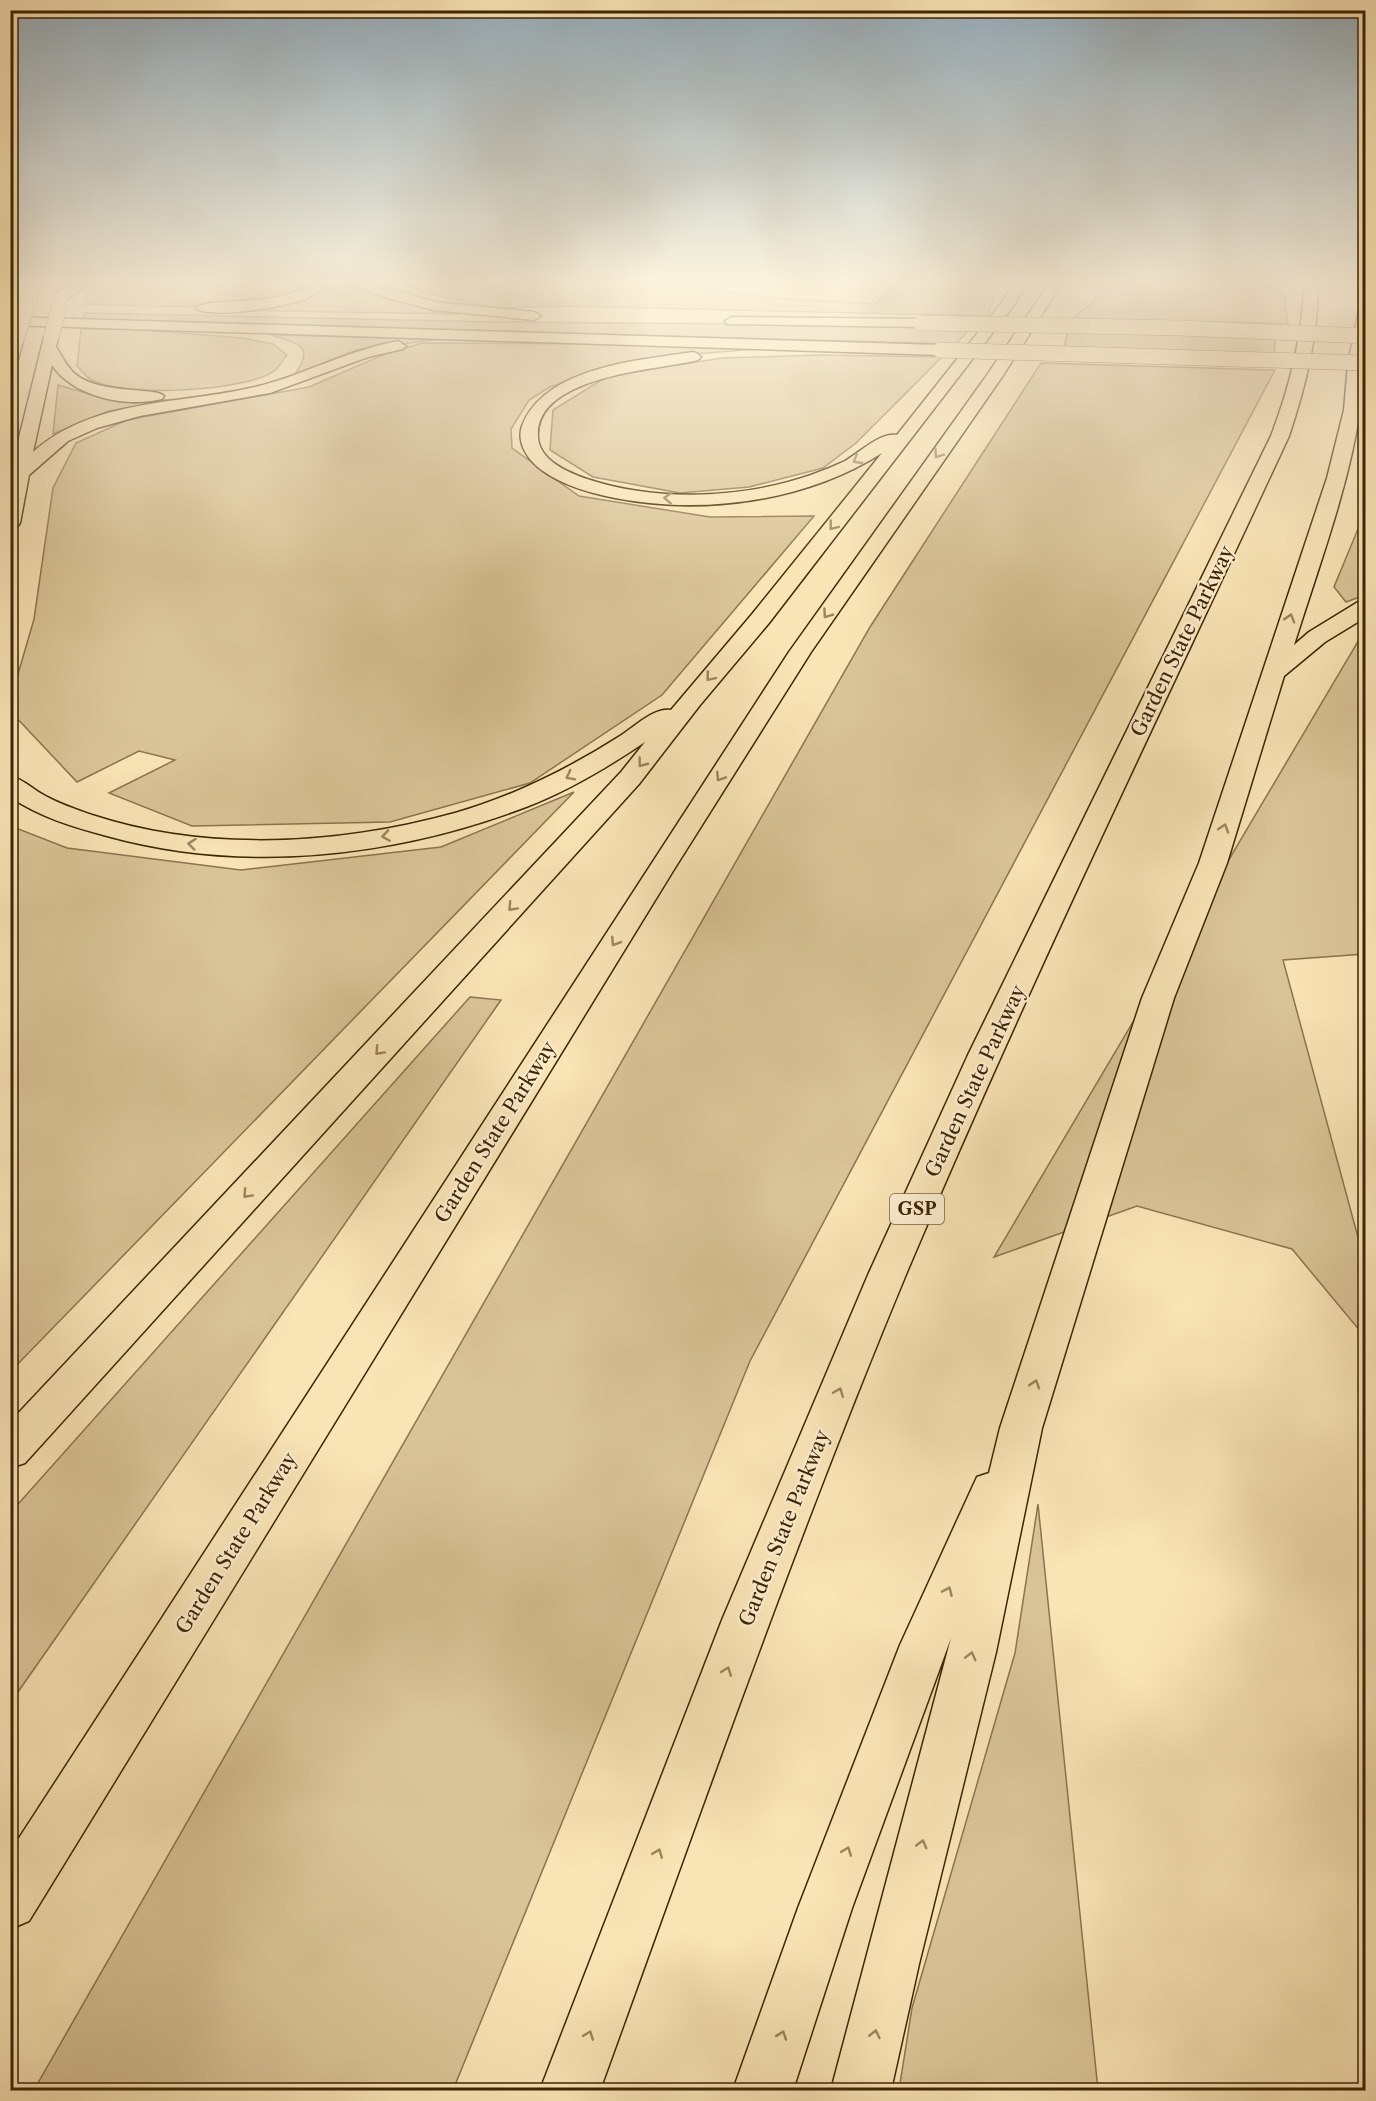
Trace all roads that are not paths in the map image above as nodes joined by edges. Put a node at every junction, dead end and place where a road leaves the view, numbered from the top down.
1 (40, 380) edge
2 (73, 380) edge
3 (264, 380) edge
4 (289, 380) edge
5 (584, 380) edge
6 (947, 380) edge
7 (992, 380) edge
8 (1299, 380) edge
9 (1355, 380) edge
10 (1352, 410) junction
11 (1365, 429) edge
12 (907, 430) junction
13 (22, 471) junction
14 (10, 523) edge
15 (1365, 607) edge
16 (1274, 674) junction
17 (691, 700) junction
18 (10, 784) edge
19 (1021, 1428) junction
20 (10, 1451) edge
21 (10, 1902) edge
22 (570, 2091) edge
23 (763, 2091) edge
24 (861, 2091) edge

1 - 13 highway
2 - 3 highway
4 - 13 highway
12 -> 5 highway
6 - 12 highway
7 -> 21 highway, Garden State Parkway
22 -> 8 highway, Garden State Parkway / GSP
9 - 10 highway
10 - 11 highway
16 -> 10 highway
12 -> 17 highway
13 - 14 highway
15 - 16 highway
19 -> 16 highway
17 -> 18 highway
17 -> 20 highway
23 -> 19 highway
24 -> 19 highway

